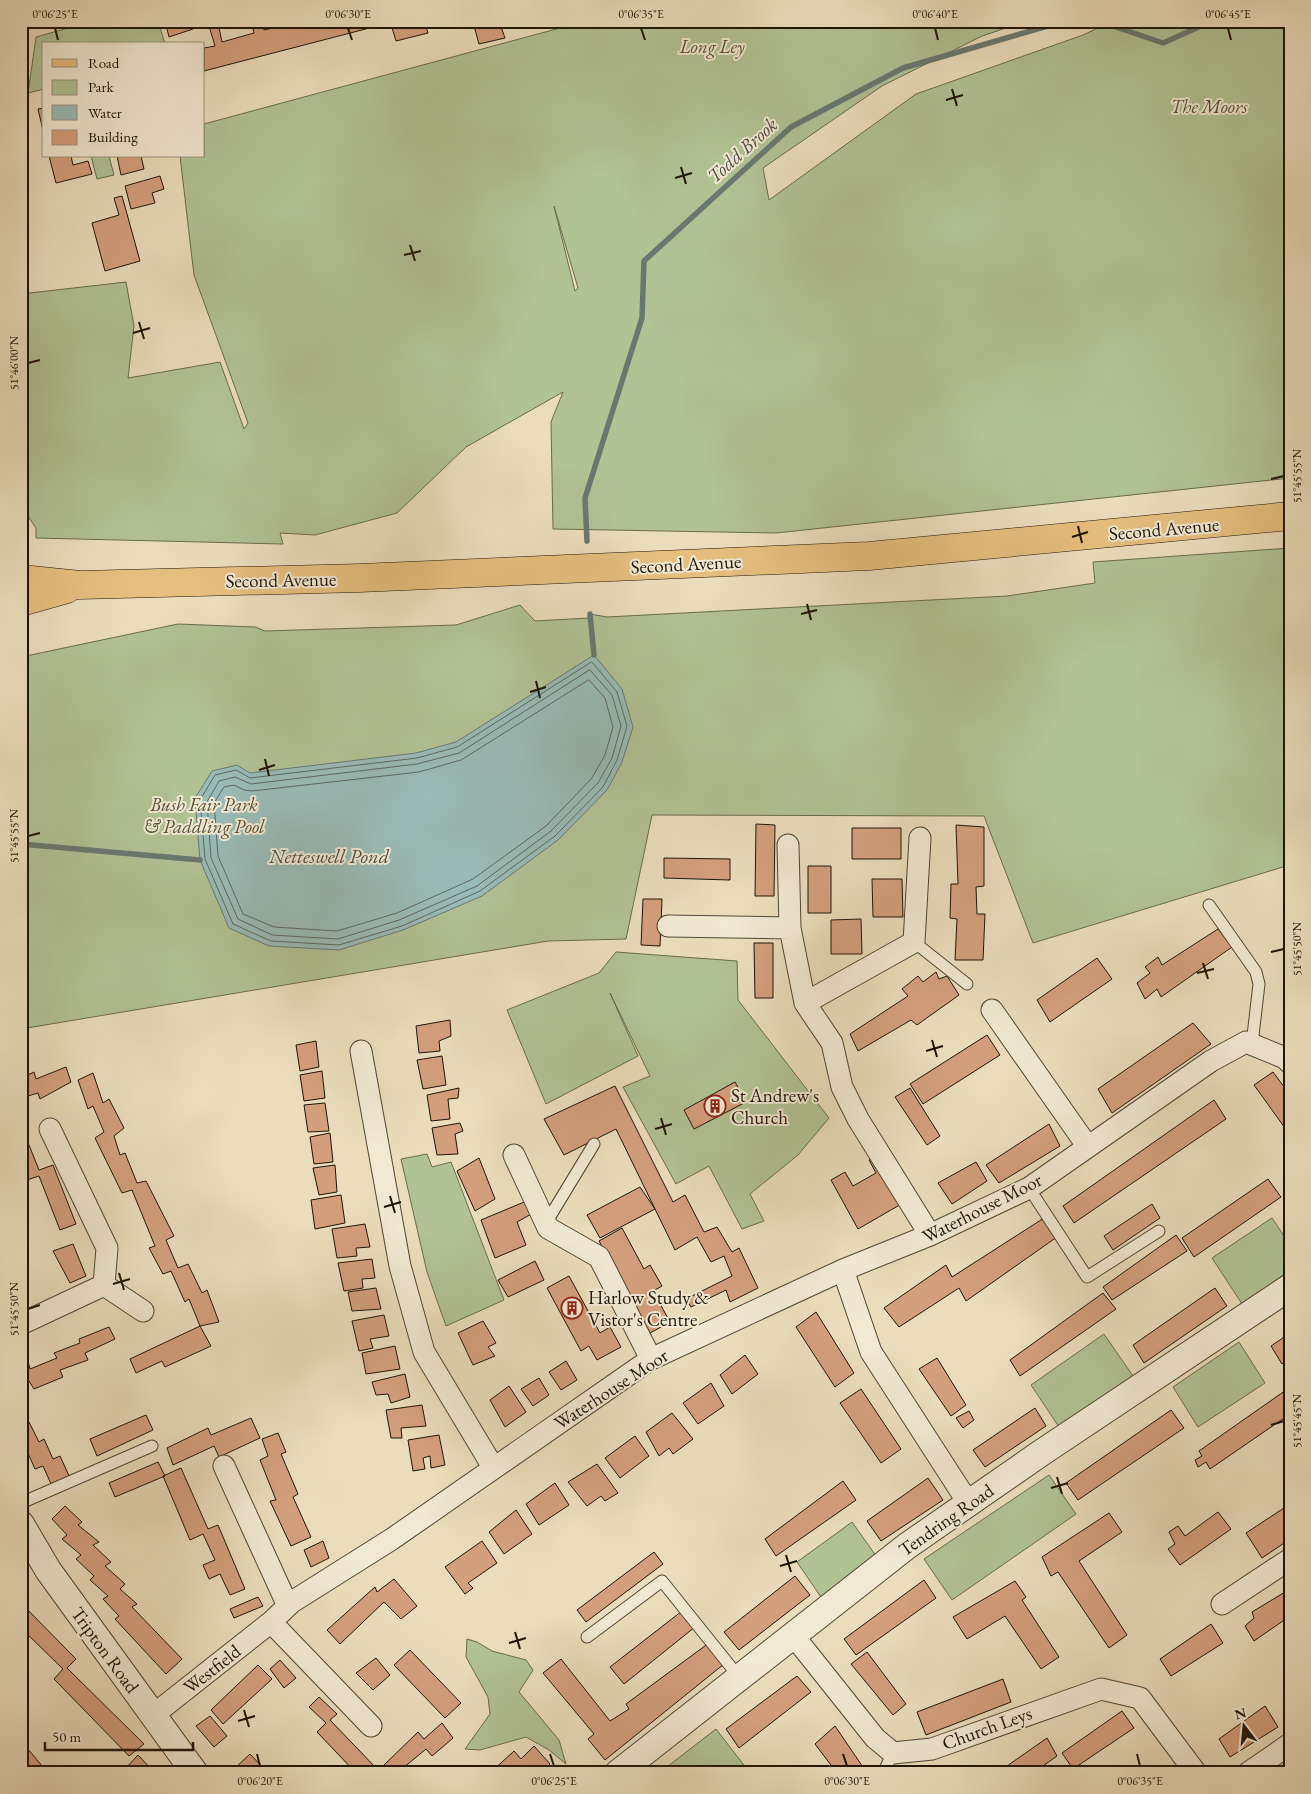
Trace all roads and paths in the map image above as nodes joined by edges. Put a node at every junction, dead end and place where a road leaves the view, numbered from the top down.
1 (1290, 516) edge
2 (21, 579) edge
3 (80, 585) junction
4 (21, 602) edge
5 (920, 838) dead end
6 (788, 845) dead end
7 (1209, 904) dead end
8 (668, 926) dead end
9 (790, 928) junction
10 (914, 942) junction
11 (967, 984) dead end
12 (805, 1003) junction
13 (992, 1010) dead end
14 (1252, 1044) junction
15 (361, 1052) dead end
16 (1290, 1063) edge
17 (50, 1129) dead end
18 (594, 1144) dead end
19 (1088, 1147) junction
20 (514, 1155) dead end
21 (1028, 1188) junction
22 (546, 1223) junction
23 (1159, 1231) dead end
24 (930, 1235) junction
25 (843, 1270) junction
26 (104, 1285) junction
27 (1290, 1287) edge
28 (143, 1311) dead end
29 (21, 1324) edge
30 (651, 1359) junction
31 (152, 1446) dead end
32 (224, 1466) dead end
33 (493, 1467) junction
34 (21, 1503) edge
35 (969, 1504) junction
36 (21, 1524) edge
37 (392, 1539) joint
38 (1290, 1558) edge
39 (1222, 1604) dead end
40 (288, 1606) junction
41 (271, 1622) junction
42 (793, 1635) junction
43 (587, 1637) dead end
44 (739, 1677) junction
45 (152, 1716) junction
46 (371, 1726) dead end
47 (1290, 1744) edge
48 (893, 1753) junction
49 (195, 1773) edge
50 (618, 1773) edge
51 (883, 1773) edge
52 (1196, 1773) edge
53 (1248, 1773) edge

1 - 3 main road, Second Avenue
2 - 3 main road, Second Avenue
3 - 4 main road, Second Avenue
5 - 10 street
6 - 9 street
7 - 14 lane
8 - 9 street
9 - 12 street
10 - 11 lane
10 - 12 street
12 - 24 street
13 - 19 street
14 - 16 street
14 - 19 street, Waterhouse Moor
15 - 33 street
17 - 26 street
18 - 22 lane
19 - 21 street, Waterhouse Moor
20 - 22 street
21 - 23 lane
21 - 24 street, Waterhouse Moor
22 - 30 street
24 - 25 street, Waterhouse Moor
25 - 30 street, Waterhouse Moor
25 - 35 street
26 - 28 street
26 - 29 street
27 - 35 street, Tendring Road
30 - 33 street, Waterhouse Moor
31 - 34 lane
32 - 40 street
33 - 37 street, Waterhouse Moor
35 - 42 street, Tendring Road
36 - 45 street, Tripton Road
37 - 40 street, Westfield
38 - 39 street
40 - 41 street, Westfield
41 - 45 street, Westfield
41 - 46 street
42 - 44 street, Tendring Road
42 - 48 street
43 - 44 lane
44 - 50 street, Tendring Road
45 - 49 street, Tripton Road
47 - 53 street
48 - 51 lane
48 - 52 street, Church Leys

